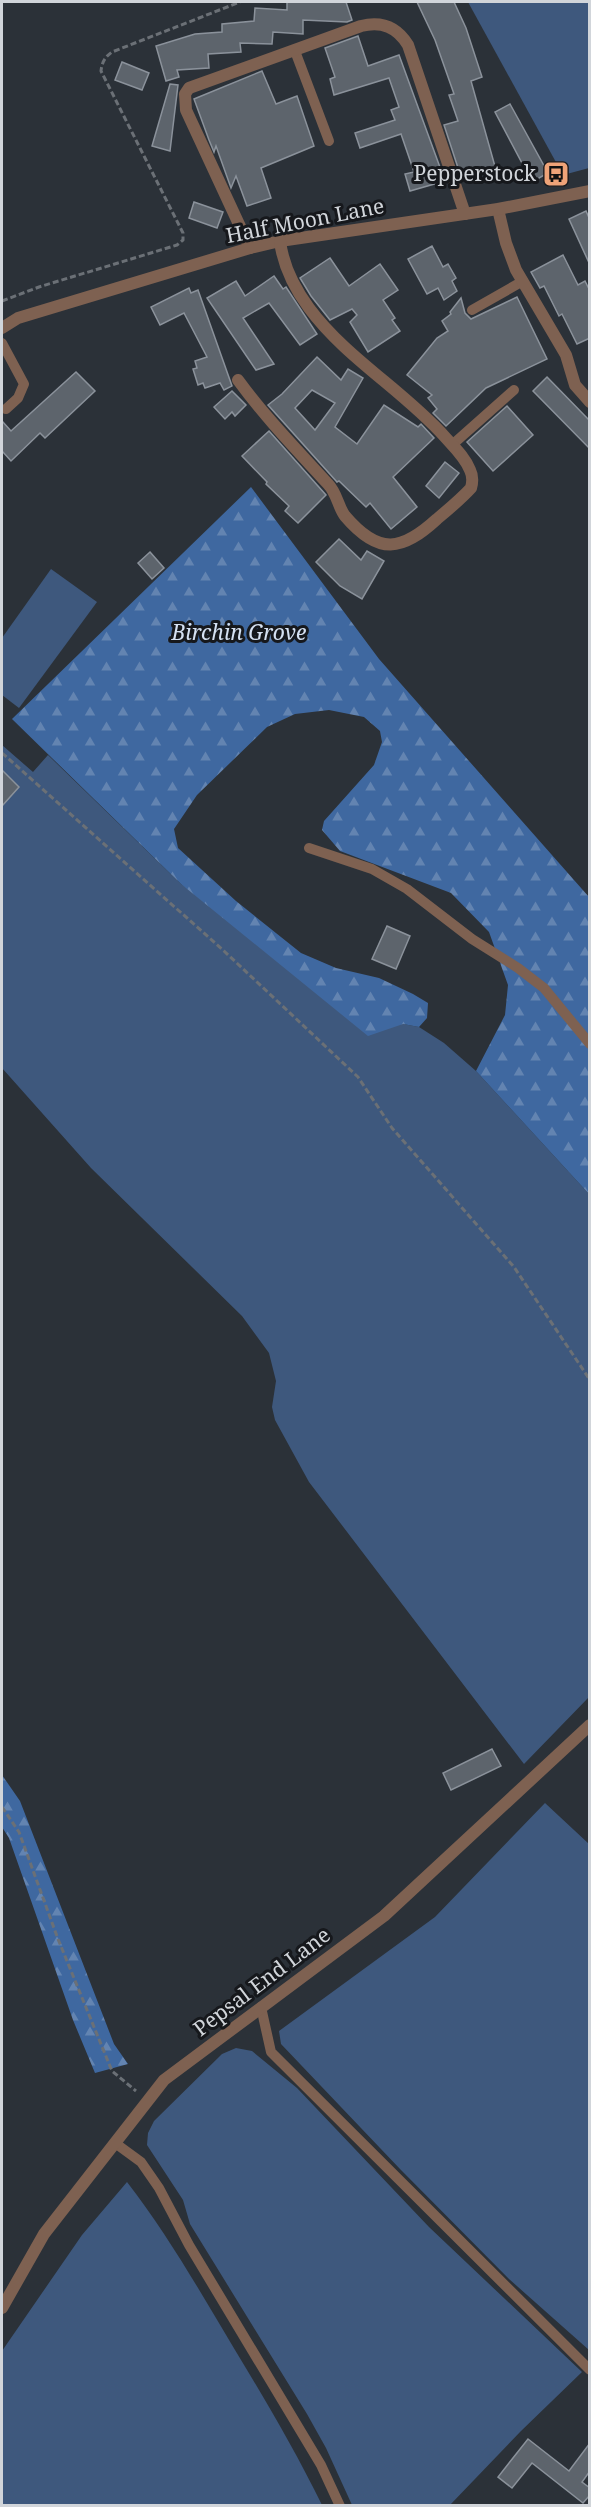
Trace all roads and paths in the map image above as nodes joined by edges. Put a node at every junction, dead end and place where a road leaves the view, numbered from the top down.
1 (240, 2) edge
2 (295, 51) junction
3 (329, 141) dead end
4 (590, 191) edge
5 (498, 209) junction
6 (465, 214) junction
7 (280, 241) junction
8 (250, 248) junction
9 (523, 281) junction
10 (2, 302) edge
11 (472, 310) dead end
12 (2, 328) edge
13 (2, 343) edge
14 (238, 380) dead end
15 (514, 390) dead end
16 (590, 402) edge
17 (6, 409) dead end
18 (452, 445) junction
19 (2, 753) edge
20 (309, 848) dead end
21 (590, 1044) edge
22 (590, 1380) edge
23 (590, 1725) edge
24 (2, 1807) edge
25 (261, 2007) junction
26 (146, 2100) junction
27 (115, 2143) junction
28 (2, 2308) edge
29 (590, 2370) edge
30 (340, 2505) edge

1 - 10 path
2 - 3 lane
2 - 6 street
2 - 8 street
4 - 5 street, Half Moon Lane
5 - 6 street, Half Moon Lane
5 - 9 street
6 - 7 street, Half Moon Lane
7 - 8 street, Half Moon Lane
7 - 18 street
8 - 12 street, Half Moon Lane
9 - 11 lane
9 - 16 street
13 - 17 lane
14 - 18 street
15 - 18 lane
19 - 22 path
20 - 21 lane
23 - 25 street, Pepsal End Lane
24 - 26 path
25 - 26 street, Pepsal End Lane
25 - 29 lane
26 - 27 street, Pepsal End Lane
27 - 28 street, Pepsal End Lane
27 - 30 lane

